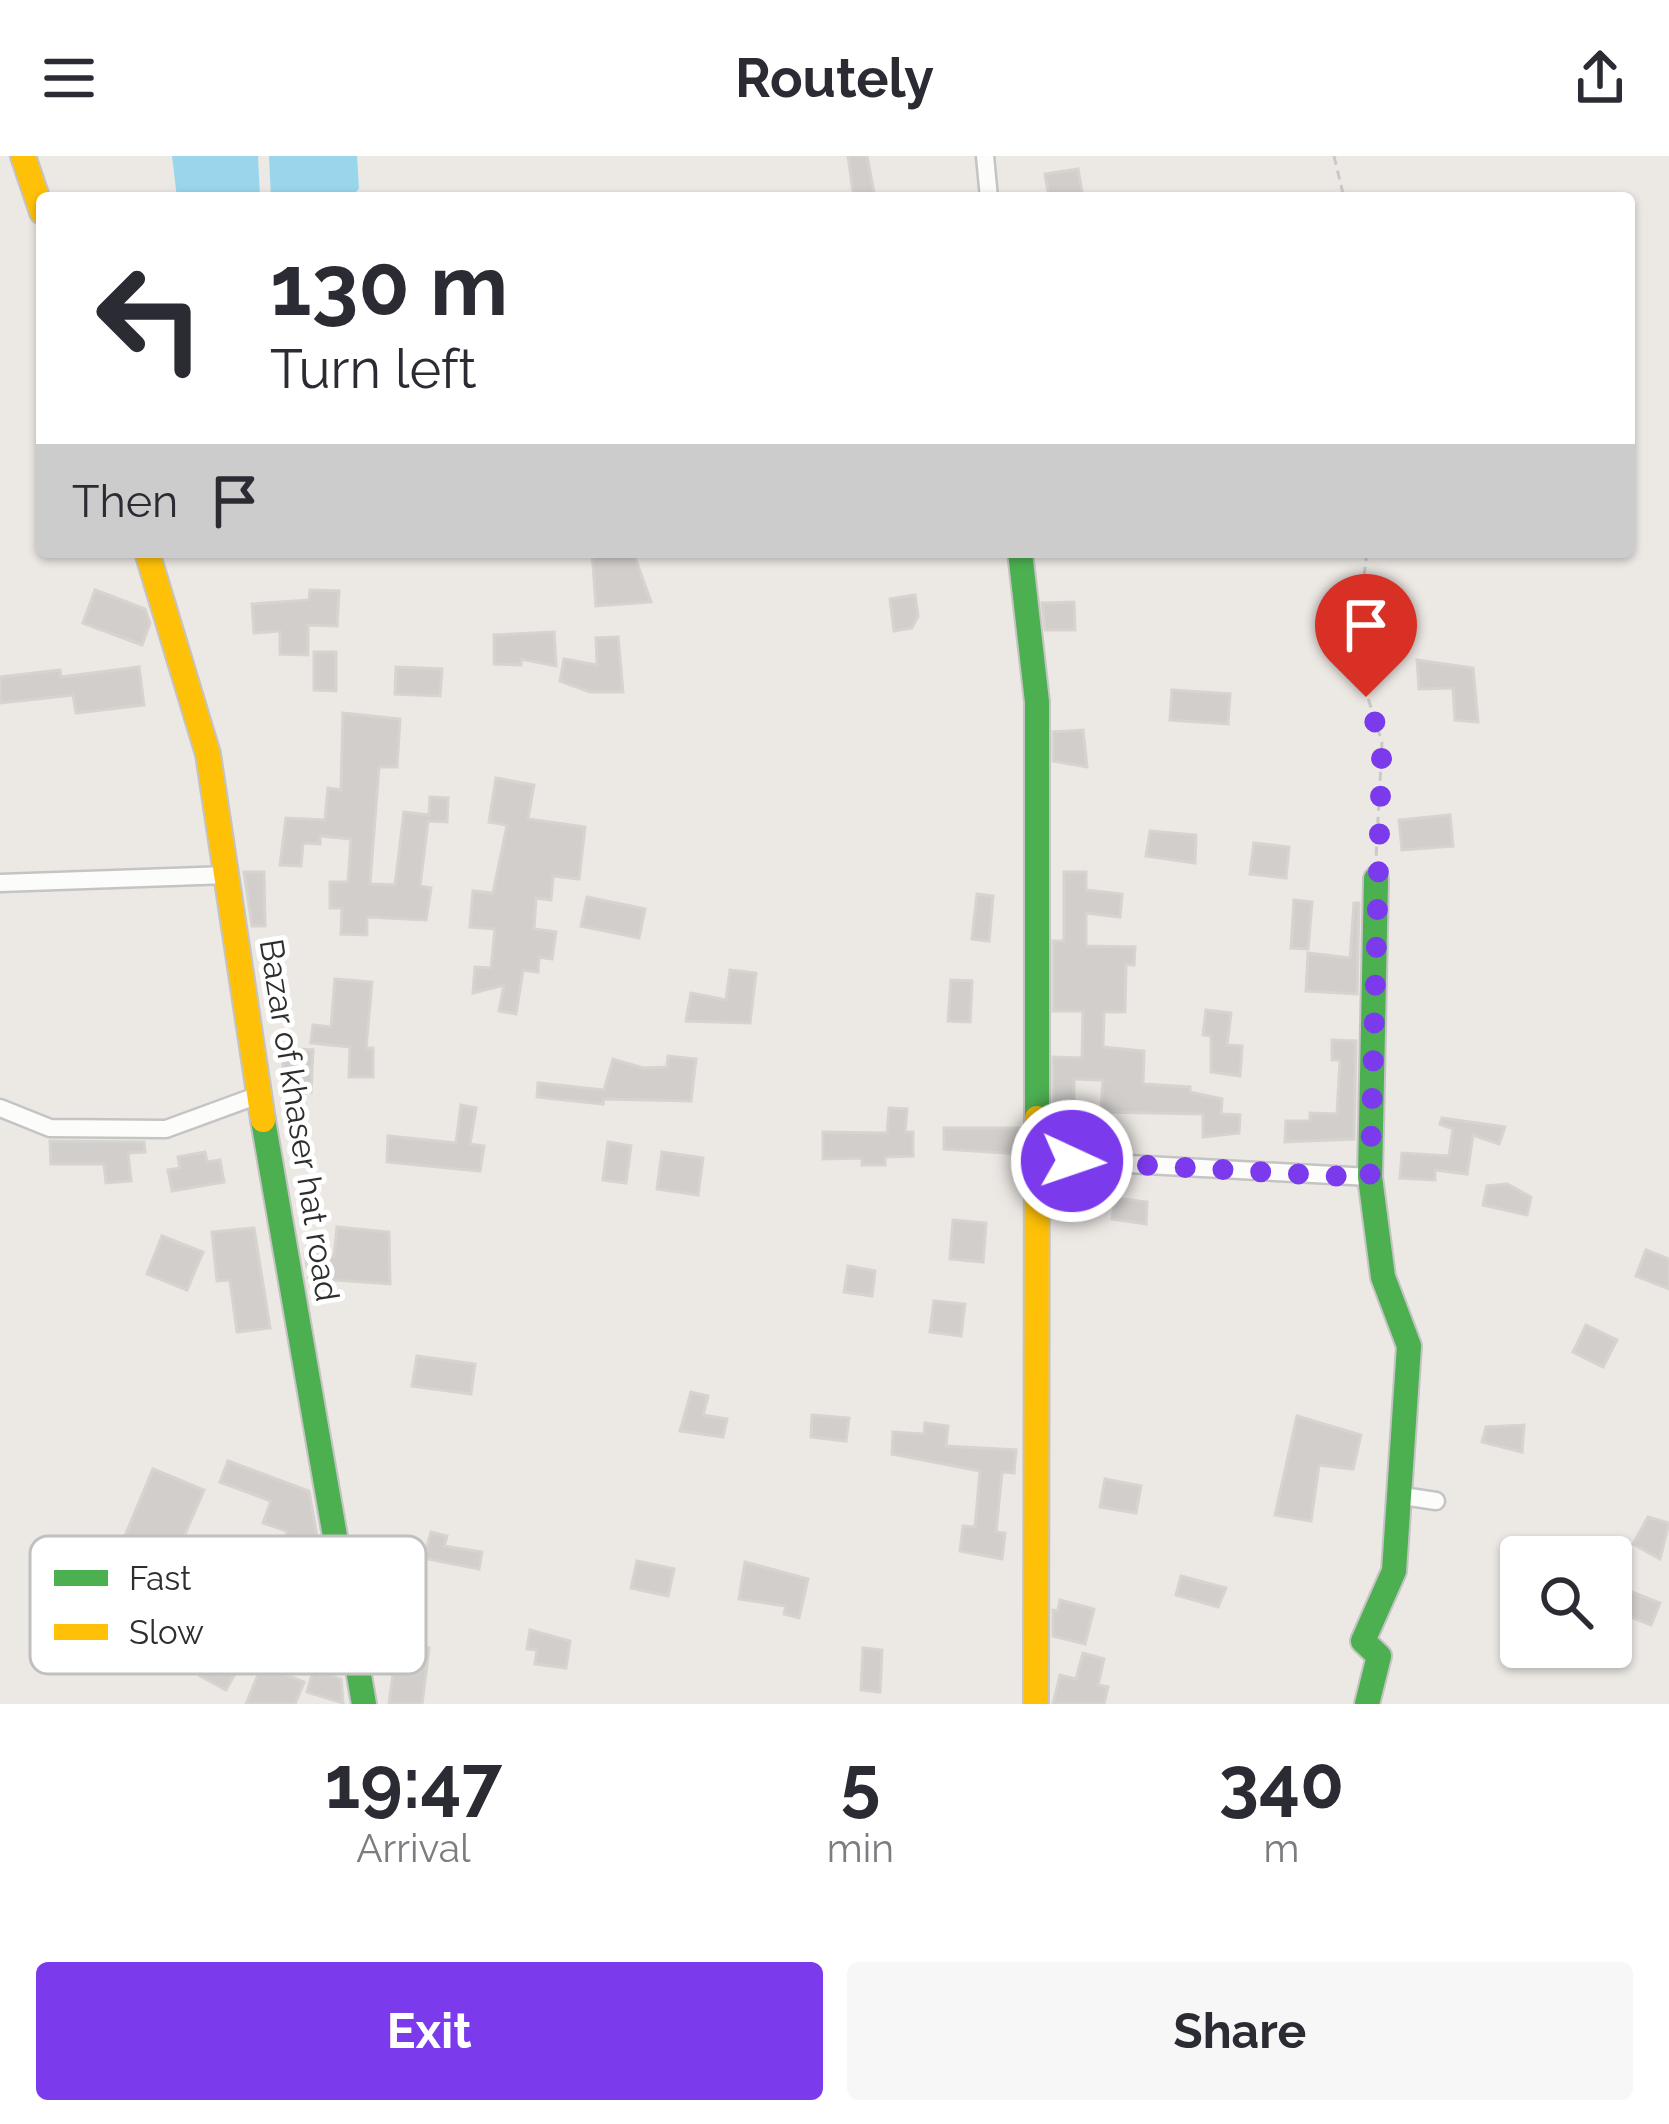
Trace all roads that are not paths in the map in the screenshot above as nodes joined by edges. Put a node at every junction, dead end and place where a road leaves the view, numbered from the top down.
1 (23, 156) edge
2 (986, 156) edge
3 (989, 192) edge
4 (36, 194) edge
5 (149, 558) edge
6 (1021, 558) edge
7 (228, 875) junction
8 (1376, 879) road end
9 (0, 883) edge
10 (259, 1095) junction
11 (0, 1108) edge
12 (1072, 1161) dead end
13 (1370, 1178) junction
14 (1396, 1495) junction
15 (1436, 1501) dead end
16 (335, 1536) edge
17 (359, 1674) edge
18 (364, 1704) edge
19 (1036, 1704) edge
20 (1367, 1704) edge

1 - 4 street
2 - 3 street
5 - 7 street, Bazar of khaser hat road
6 - 19 street
7 - 9 street
7 - 10 street, Bazar of khaser hat road
8 - 13 street
10 - 11 street
10 - 16 street, Bazar of khaser hat road
12 - 13 street
13 - 14 street
14 - 15 street
14 - 20 street
17 - 18 street, Bazar of khaser hat road

